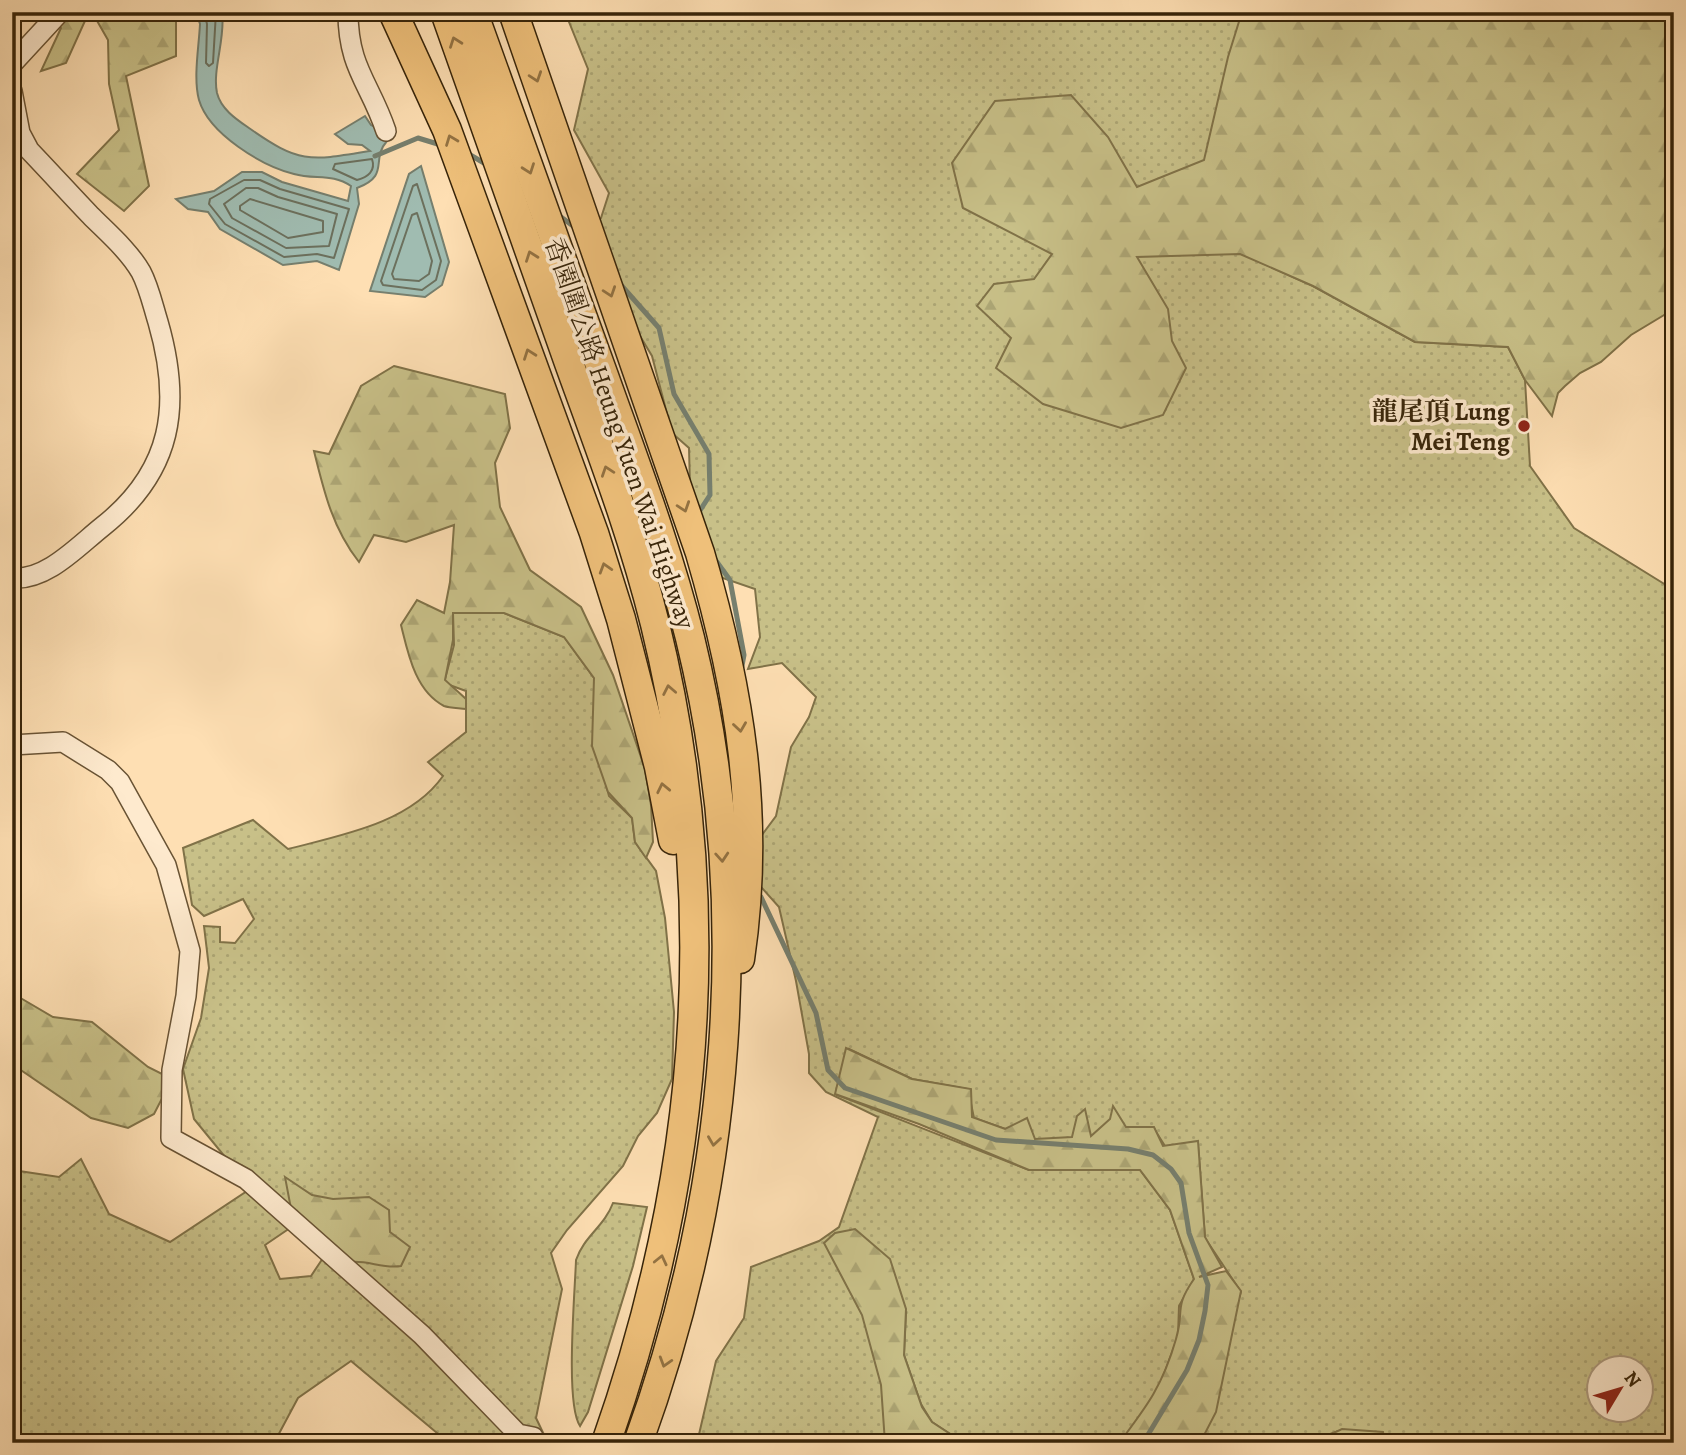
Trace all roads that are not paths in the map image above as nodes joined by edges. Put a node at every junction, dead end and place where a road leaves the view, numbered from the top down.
1 (60, 12) edge
2 (348, 12) edge
3 (393, 12) edge
4 (445, 12) edge
5 (473, 12) edge
6 (513, 12) edge
7 (12, 64) edge
8 (12, 90) edge
9 (386, 131) dead end
10 (12, 578) edge
11 (12, 745) edge
12 (735, 925) junction
13 (688, 928) junction
14 (534, 1443) edge
15 (606, 1443) edge
16 (638, 1443) edge

1 - 7 street
2 - 9 street
13 -> 3 highway
13 -> 4 highway, 香園圍公路 Heung Yuen Wai Highway
5 -> 12 highway, 香園圍公路 Heung Yuen Wai Highway
6 -> 12 highway
8 - 10 street
11 - 14 street
12 -> 16 highway
15 -> 13 highway

